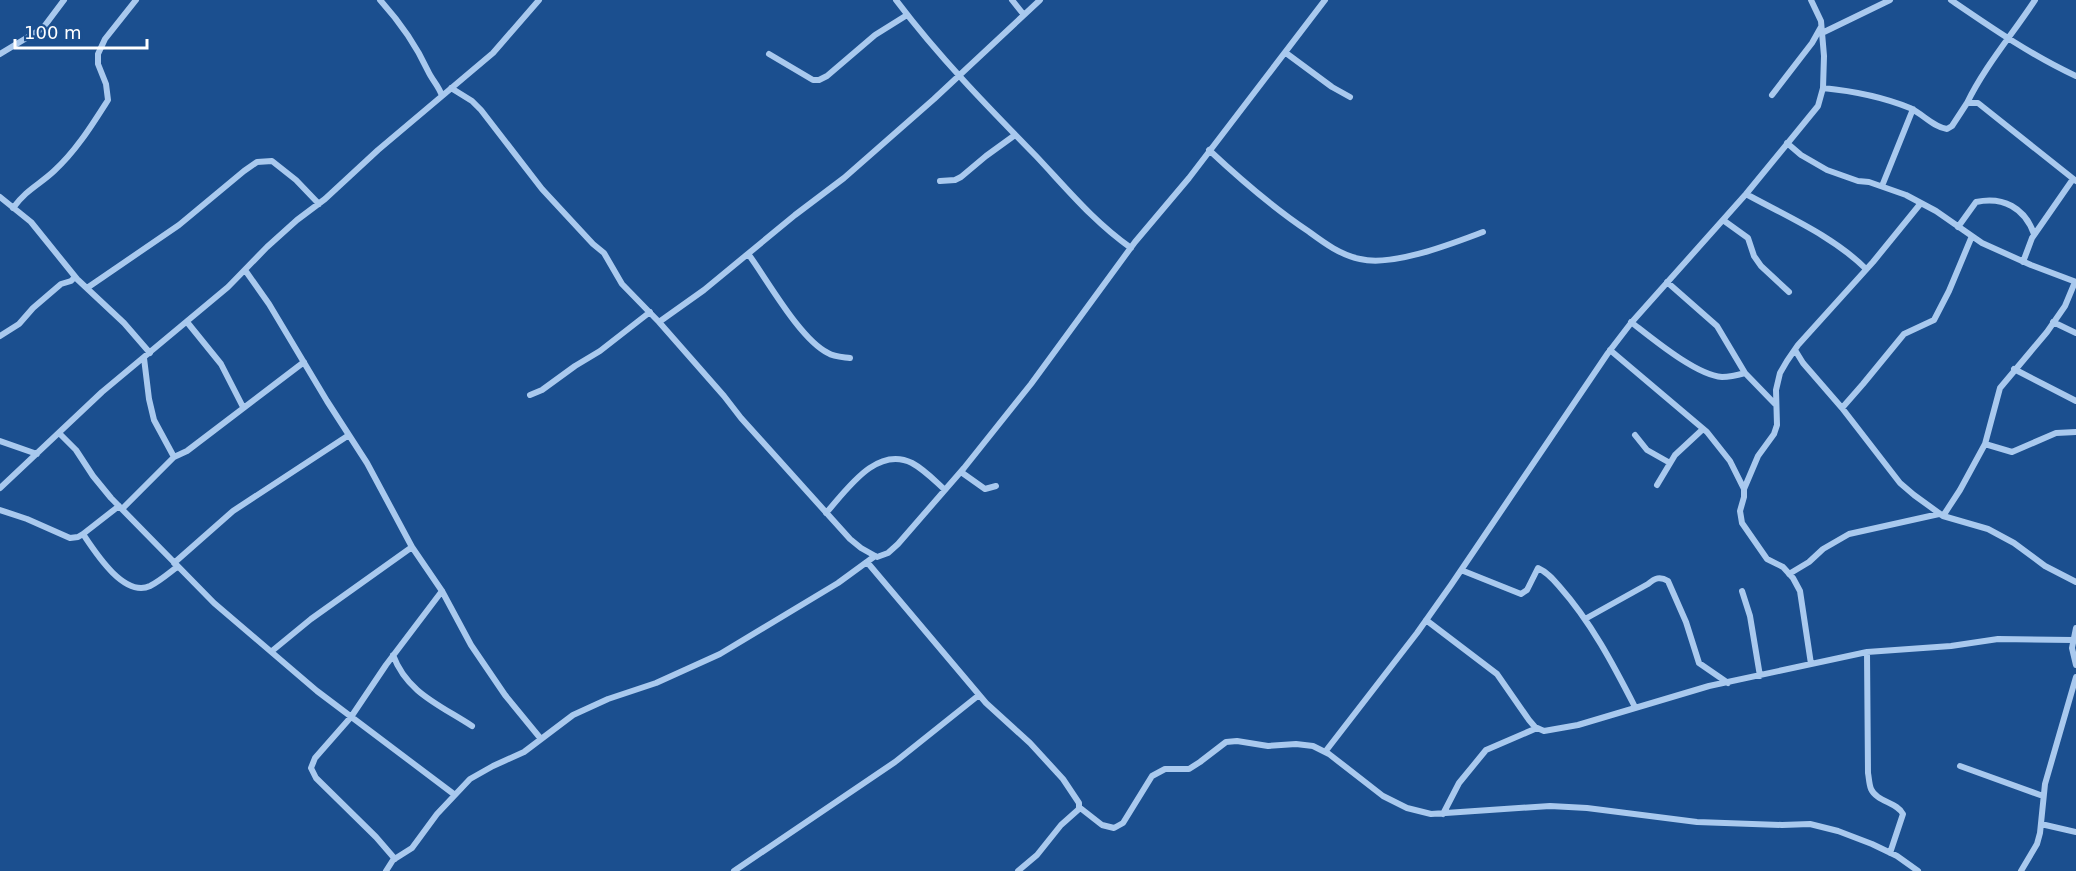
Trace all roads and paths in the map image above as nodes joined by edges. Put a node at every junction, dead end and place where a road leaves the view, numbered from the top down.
1 (64, 0) edge
2 (136, 0) edge
3 (380, 0) edge
4 (539, 0) edge
5 (896, 0) edge
6 (1012, 0) edge
7 (1040, 0) edge
8 (1325, 0) edge
9 (1811, 0) edge
10 (1890, 0) edge
11 (1951, 0) edge
12 (2035, 0) edge
13 (907, 15) junction
14 (1024, 15) junction
15 (1822, 29) junction
16 (2007, 39) junction
17 (1, 51) edge
18 (1286, 52) junction
19 (769, 54) dead end
20 (959, 75) junction
21 (2076, 76) edge
22 (451, 88) junction
23 (1823, 88) junction
24 (1772, 95) dead end
25 (442, 96) junction
26 (1350, 97) dead end
27 (1967, 103) junction
28 (1913, 109) junction
29 (1015, 135) junction
30 (1787, 143) junction
31 (1209, 150) junction
32 (2075, 180) edge
33 (940, 181) dead end
34 (1882, 186) junction
35 (1746, 194) junction
36 (1, 200) edge
37 (1921, 203) junction
38 (319, 204) junction
39 (13, 208) junction
40 (1723, 220) junction
41 (1958, 227) junction
42 (1483, 232) dead end
43 (2034, 234) junction
44 (1972, 236) junction
45 (1131, 248) junction
46 (749, 255) junction
47 (2022, 262) junction
48 (1866, 269) junction
49 (245, 270) junction
50 (75, 277) junction
51 (1667, 282) junction
52 (2076, 282) edge
53 (87, 288) junction
54 (1789, 292) dead end
55 (650, 312) junction
56 (187, 322) junction
57 (659, 322) junction
58 (1631, 322) junction
59 (2053, 322) junction
60 (2076, 333) edge
61 (0, 336) edge
62 (1610, 350) junction
63 (1795, 350) junction
64 (150, 353) junction
65 (144, 358) junction
66 (850, 358) dead end
67 (304, 362) junction
68 (2014, 369) junction
69 (1745, 373) junction
70 (530, 395) dead end
71 (2076, 401) edge
72 (1777, 405) junction
73 (243, 407) junction
74 (1842, 408) junction
75 (1703, 429) junction
76 (2076, 432) edge
77 (59, 433) junction
78 (349, 435) junction
79 (1635, 435) dead end
80 (0, 441) edge
81 (1985, 444) junction
82 (37, 454) junction
83 (174, 457) junction
84 (1670, 463) junction
85 (961, 472) junction
86 (1657, 485) dead end
87 (996, 486) dead end
88 (0, 488) edge
89 (1744, 489) junction
90 (945, 490) junction
91 (121, 507) junction
92 (0, 510) edge
93 (826, 513) junction
94 (1941, 515) junction
95 (83, 534) junction
96 (412, 547) junction
97 (875, 556) junction
98 (867, 562) junction
99 (176, 565) junction
100 (1461, 570) junction
101 (1789, 574) junction
102 (2076, 582) edge
103 (442, 591) junction
104 (1742, 591) dead end
105 (1585, 619) junction
106 (1426, 620) junction
107 (2076, 628) edge
108 (2073, 640) junction
109 (272, 651) junction
110 (1867, 652) junction
111 (393, 655) junction
112 (1811, 664) junction
113 (2076, 665) edge
114 (1760, 676) junction
115 (2076, 677) edge
116 (1728, 683) junction
117 (979, 695) junction
118 (1635, 707) junction
119 (351, 717) junction
120 (472, 726) dead end
121 (1537, 728) junction
122 (540, 739) junction
123 (1325, 752) junction
124 (1960, 766) dead end
125 (455, 795) junction
126 (2043, 796) junction
127 (1079, 807) junction
128 (1443, 814) junction
129 (2041, 824) junction
130 (2076, 832) edge
131 (1890, 852) junction
132 (395, 859) junction
133 (386, 871) edge
134 (734, 871) edge
135 (1018, 871) edge
136 (1918, 871) edge
137 (2020, 871) edge

1 - 17 street
2 - 39 street
3 - 25 street
4 - 22 street
5 - 13 street
6 - 14 street
7 - 14 street
8 - 18 street
9 - 15 street
10 - 15 street
11 - 16 street
12 - 16 street
13 - 19 street
13 - 20 street
14 - 20 street
15 - 23 street
15 - 24 street
16 - 21 street
16 - 27 street
18 - 26 street
18 - 31 street
20 - 29 street
20 - 46 street
22 - 25 street
22 - 55 street
23 - 28 street
23 - 30 street
25 - 38 street
27 - 28 street
27 - 32 street
28 - 34 street
29 - 33 street
29 - 45 street
30 - 34 street
30 - 35 street
31 - 42 street
31 - 45 street
32 - 43 street
34 - 37 street
35 - 40 street
35 - 48 street
36 - 39 street
37 - 41 street
37 - 48 street
38 - 49 street
38 - 53 street
39 - 50 street
40 - 51 street
40 - 54 street
41 - 43 street
41 - 44 street
43 - 47 street
44 - 47 street
44 - 74 street
45 - 85 street
46 - 57 street
46 - 66 street
47 - 52 street
48 - 63 street
49 - 56 street
49 - 67 street
50 - 53 street
50 - 61 street
51 - 58 street
51 - 69 street
52 - 59 street
53 - 64 street
55 - 57 street
55 - 70 street
56 - 64 street
56 - 73 street
57 - 93 street
58 - 62 street
58 - 69 street
59 - 60 street
59 - 68 street
62 - 75 street
62 - 100 street
63 - 72 street
63 - 74 street
64 - 65 street
65 - 77 street
65 - 83 street
67 - 73 street
67 - 78 street
68 - 71 street
68 - 81 street
69 - 72 street
72 - 89 street
73 - 83 street
74 - 94 street
75 - 84 street
75 - 89 street
76 - 81 street
77 - 82 street
77 - 91 street
78 - 96 street
78 - 99 street
79 - 84 street
80 - 82 street
81 - 94 street
82 - 88 street
83 - 91 street
84 - 86 street
85 - 87 street
85 - 90 street
89 - 101 street
90 - 93 street
90 - 97 street
91 - 95 street
91 - 99 street
92 - 95 street
93 - 97 street
94 - 101 street
94 - 102 street
95 - 99 street
96 - 103 street
96 - 109 street
97 - 98 street
98 - 117 street
98 - 122 street
99 - 109 street
100 - 105 street
100 - 106 street
101 - 112 street
103 - 111 street
103 - 122 street
104 - 114 street
105 - 116 street
105 - 118 street
106 - 121 street
106 - 123 street
107 - 108 street
108 - 110 street
108 - 113 street
109 - 119 street
110 - 112 street
110 - 131 street
111 - 119 street
111 - 120 street
112 - 114 street
114 - 116 street
115 - 126 street
116 - 118 street
117 - 127 street
117 - 134 street
118 - 121 street
119 - 125 street
119 - 132 street
121 - 128 street
122 - 125 street
123 - 127 street
123 - 128 street
124 - 126 street
125 - 132 street
126 - 129 street
127 - 135 street
128 - 131 street
129 - 130 street
129 - 137 street
131 - 136 street
132 - 133 street

